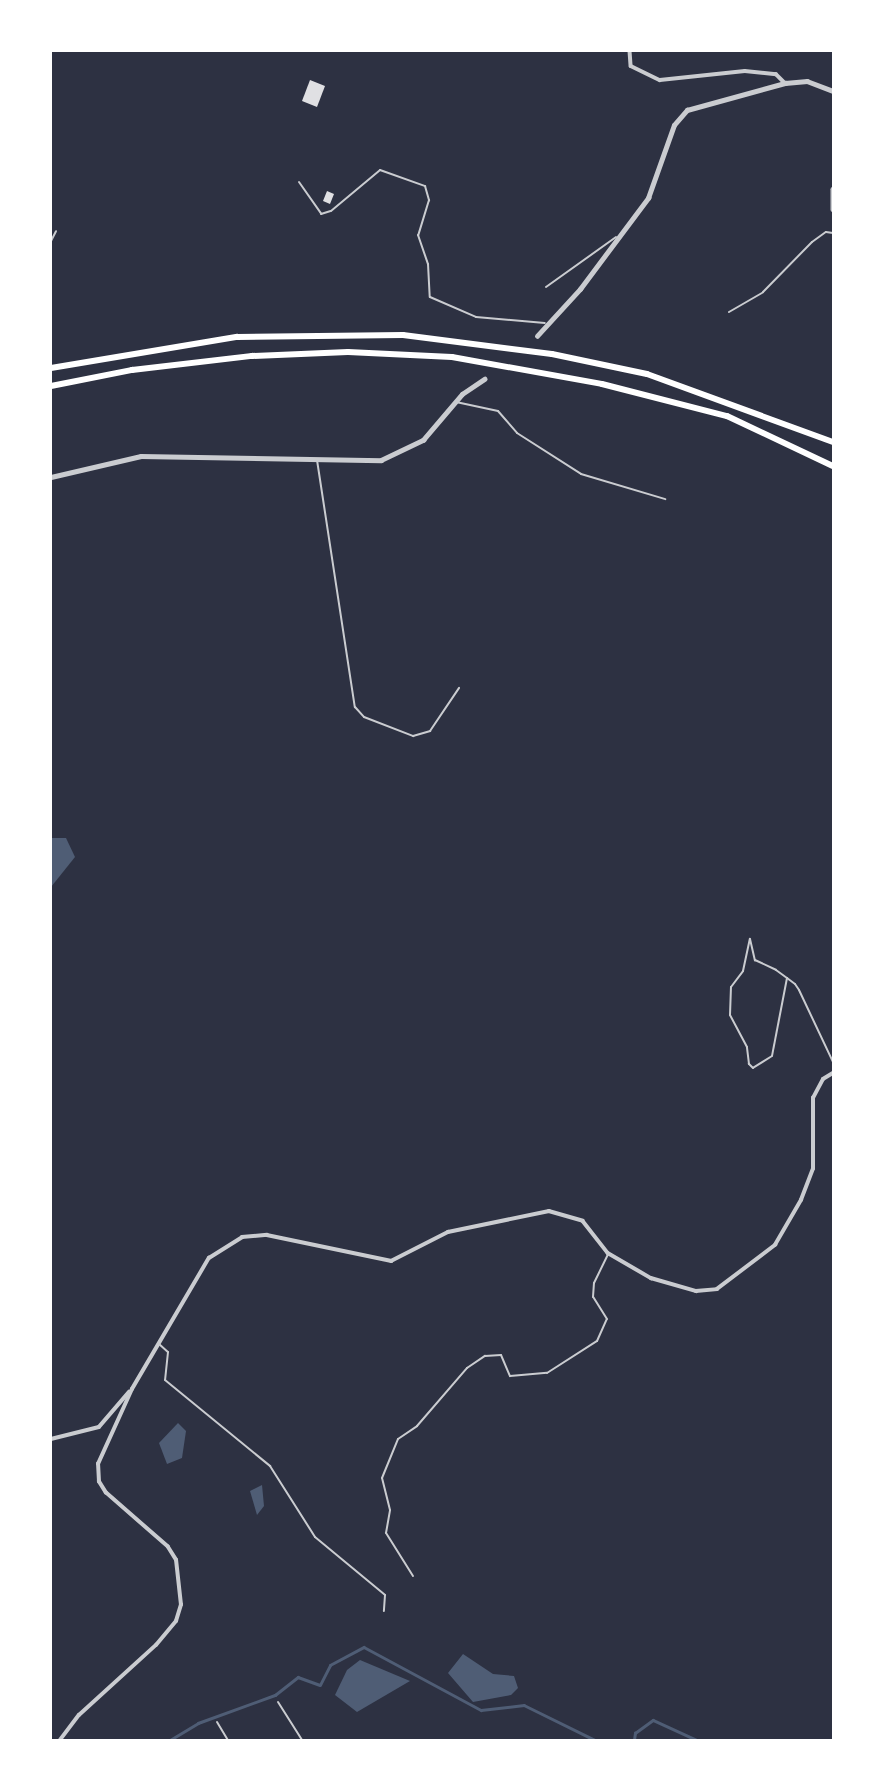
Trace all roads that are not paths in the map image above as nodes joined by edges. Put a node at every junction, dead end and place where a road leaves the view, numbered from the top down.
1 (630, 51) edge
2 (785, 83) junction
3 (833, 91) edge
4 (299, 182) dead end
5 (833, 189) edge
6 (833, 209) edge
7 (56, 231) dead end
8 (833, 233) edge
9 (617, 236) junction
10 (51, 241) edge
11 (546, 287) dead end
12 (729, 312) dead end
13 (549, 324) junction
14 (537, 337) dead end
15 (51, 368) edge
16 (484, 379) dead end
17 (51, 386) edge
18 (455, 402) junction
19 (833, 442) edge
20 (316, 458) junction
21 (833, 466) edge
22 (51, 477) edge
23 (666, 499) dead end
24 (459, 688) dead end
25 (788, 978) junction
26 (833, 1062) edge
27 (833, 1073) edge
28 (608, 1253) junction
29 (51, 1290) edge
30 (51, 1317) edge
31 (158, 1343) junction
32 (132, 1389) junction
33 (51, 1439) edge
34 (413, 1576) dead end
35 (384, 1611) dead end
36 (278, 1702) dead end
37 (217, 1722) dead end
38 (60, 1740) edge
39 (228, 1740) edge
40 (302, 1740) edge

1 - 2 street
2 - 3 street
2 - 9 street
4 - 13 lane
5 - 6 street
7 - 10 lane
8 - 12 lane
9 - 11 lane
9 - 13 street
13 - 14 street
15 - 19 highway
16 - 18 street
17 - 21 highway
18 - 20 street
18 - 23 lane
20 - 22 street
20 - 24 lane
25 - 25 lane
25 - 26 lane
27 - 28 street
28 - 31 street
28 - 34 lane
29 - 30 lane
31 - 32 street
31 - 35 lane
32 - 33 street
32 - 38 street
36 - 40 lane
37 - 39 lane

